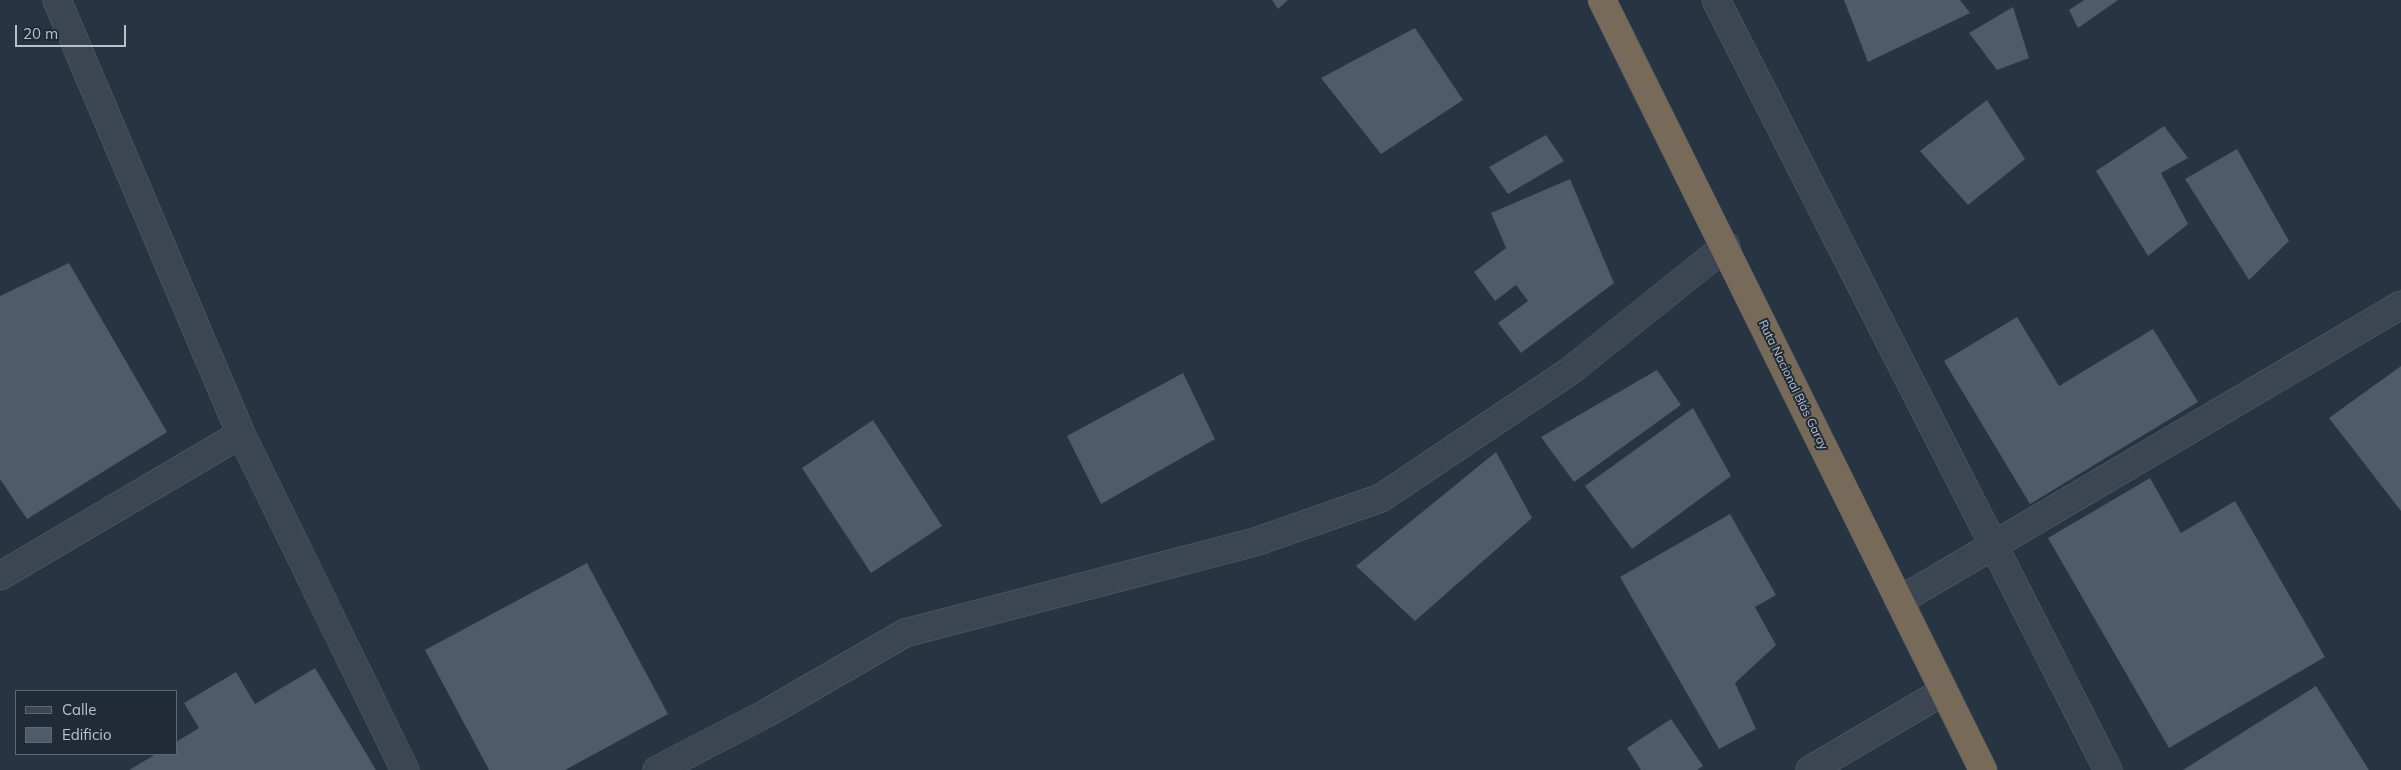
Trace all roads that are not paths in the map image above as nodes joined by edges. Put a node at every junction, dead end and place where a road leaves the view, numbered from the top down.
1 (57, 0) edge
2 (1602, 0) edge
3 (1716, 0) edge
4 (1726, 246) junction
5 (2401, 305) edge
6 (241, 434) junction
7 (1994, 546) junction
8 (0, 576) edge
9 (1899, 601) junction
10 (1944, 691) junction
11 (1978, 768) edge
12 (405, 770) edge
13 (657, 770) edge
14 (1810, 770) edge
15 (2108, 770) edge

1 - 6 street
2 - 4 highway, Ruta Nacional Blás Garay
3 - 7 street
4 - 9 highway, Ruta Nacional Blás Garay
4 - 13 street
5 - 7 street
6 - 8 street
6 - 12 street
7 - 9 street
7 - 15 street
9 - 10 highway, Ruta Nacional Blás Garay
10 - 11 highway, Ruta Nacional Blás Garay
10 - 14 street

